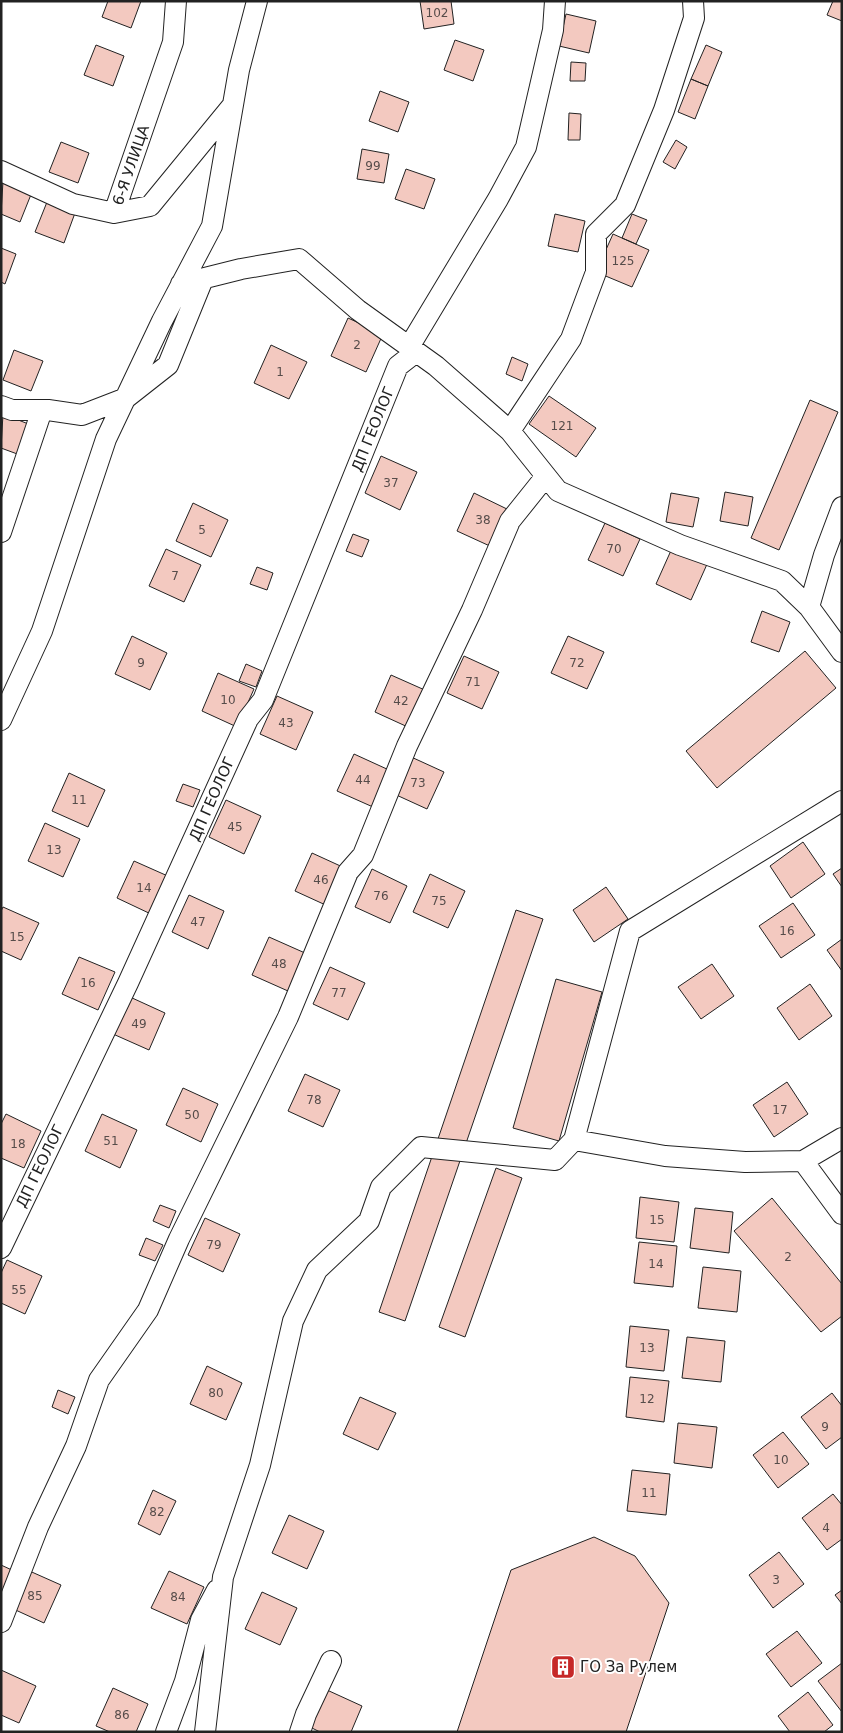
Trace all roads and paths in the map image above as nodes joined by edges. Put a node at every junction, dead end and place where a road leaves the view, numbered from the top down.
1 (176, 1) edge
2 (257, 1) edge
3 (555, 1) edge
4 (693, 1) edge
5 (233, 105) junction
6 (1, 171) edge
7 (114, 212) junction
8 (203, 279) junction
9 (181, 284) junction
10 (413, 350) junction
11 (126, 398) junction
12 (1, 406) edge
13 (42, 410) junction
14 (510, 431) junction
15 (546, 476) junction
16 (842, 507) edge
17 (1, 532) edge
18 (809, 608) junction
19 (842, 652) edge
20 (1, 720) edge
21 (842, 801) edge
22 (842, 1138) edge
23 (574, 1140) junction
24 (803, 1161) junction
25 (842, 1214) edge
26 (1, 1248) edge
27 (223, 1577) junction
28 (1, 1622) edge
29 (332, 1661) dead end
30 (166, 1732) edge
31 (205, 1732) edge
32 (300, 1732) edge

1 - 7 street, 6-Я УЛИЦА
2 - 5 street
3 - 10 street, ДП ГЕОЛОГ
4 - 14 street
5 - 7 street
5 - 9 street
6 - 7 street, 6-Я УЛИЦА
8 - 9 street
8 - 10 street
8 - 11 street
9 - 11 street
10 - 14 street
10 - 26 street, ДП ГЕОЛОГ
11 - 13 street
11 - 20 street
12 - 13 street
13 - 17 street
14 - 15 street
15 - 18 street
15 - 28 street
16 - 18 street
18 - 19 street
21 - 23 street
22 - 24 street
23 - 24 street
23 - 27 street
24 - 25 street
27 - 30 street
27 - 31 street
29 - 32 street

